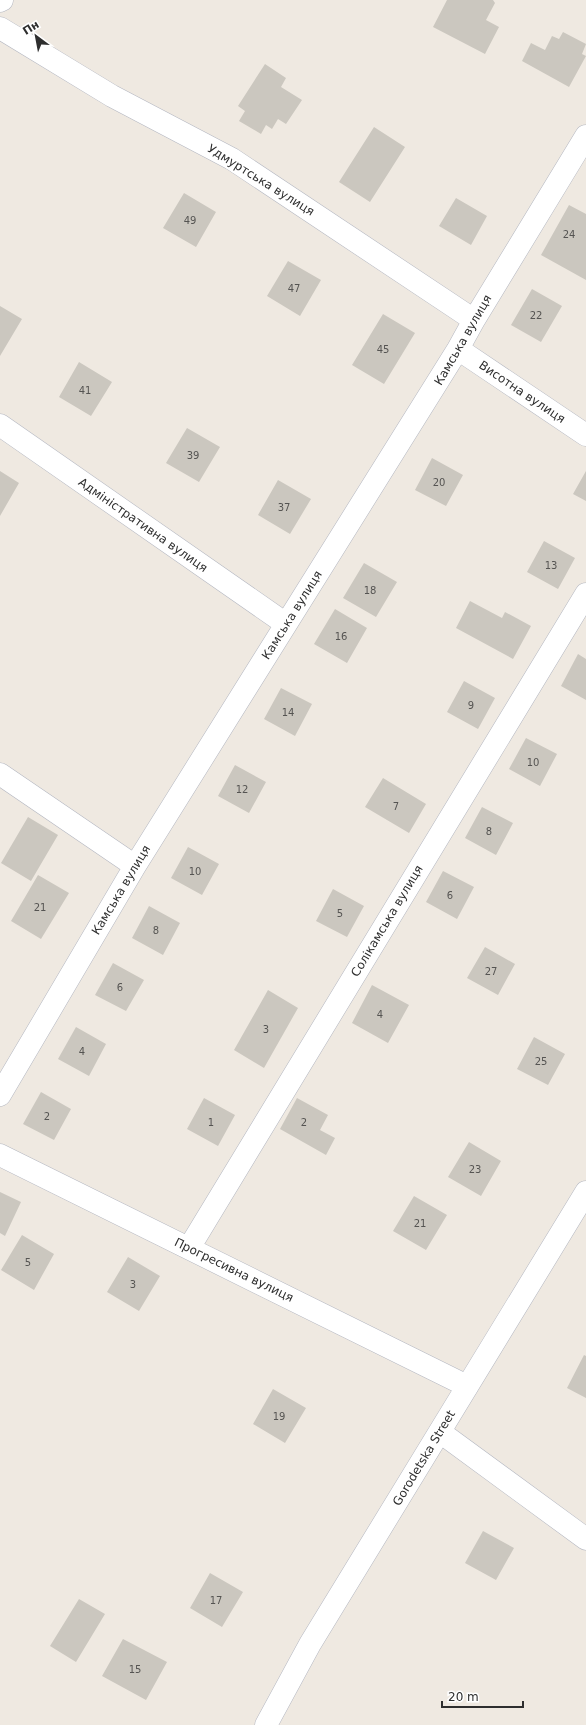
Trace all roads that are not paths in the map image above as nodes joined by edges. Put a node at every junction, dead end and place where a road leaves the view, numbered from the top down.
1 (0, 28) edge
2 (586, 136) edge
3 (474, 320) junction
4 (458, 349) junction
5 (0, 425) edge
6 (586, 435) edge
7 (586, 594) edge
8 (286, 624) junction
9 (0, 774) edge
10 (135, 866) junction
11 (0, 1095) edge
12 (0, 1155) edge
13 (586, 1192) edge
14 (189, 1248) junction
15 (467, 1386) junction
16 (440, 1432) junction
17 (586, 1539) edge
18 (266, 1725) edge

1 - 3 street, Удмуртська вулиця
2 - 3 street, Камська вулиця
3 - 4 street, Камська вулиця
4 - 6 street, Висотна вулиця
4 - 8 street, Камська вулиця
5 - 8 street, Адміністративна вулиця
7 - 14 street, Солікамська вулиця
8 - 10 street, Камська вулиця
9 - 10 street
10 - 11 street, Камська вулиця
12 - 14 street, Прогресивна вулиця
13 - 15 street, Gorodetska Street
14 - 15 street, Прогресивна вулиця
15 - 16 street, Gorodetska Street
16 - 17 street
16 - 18 street, Gorodetska Street

